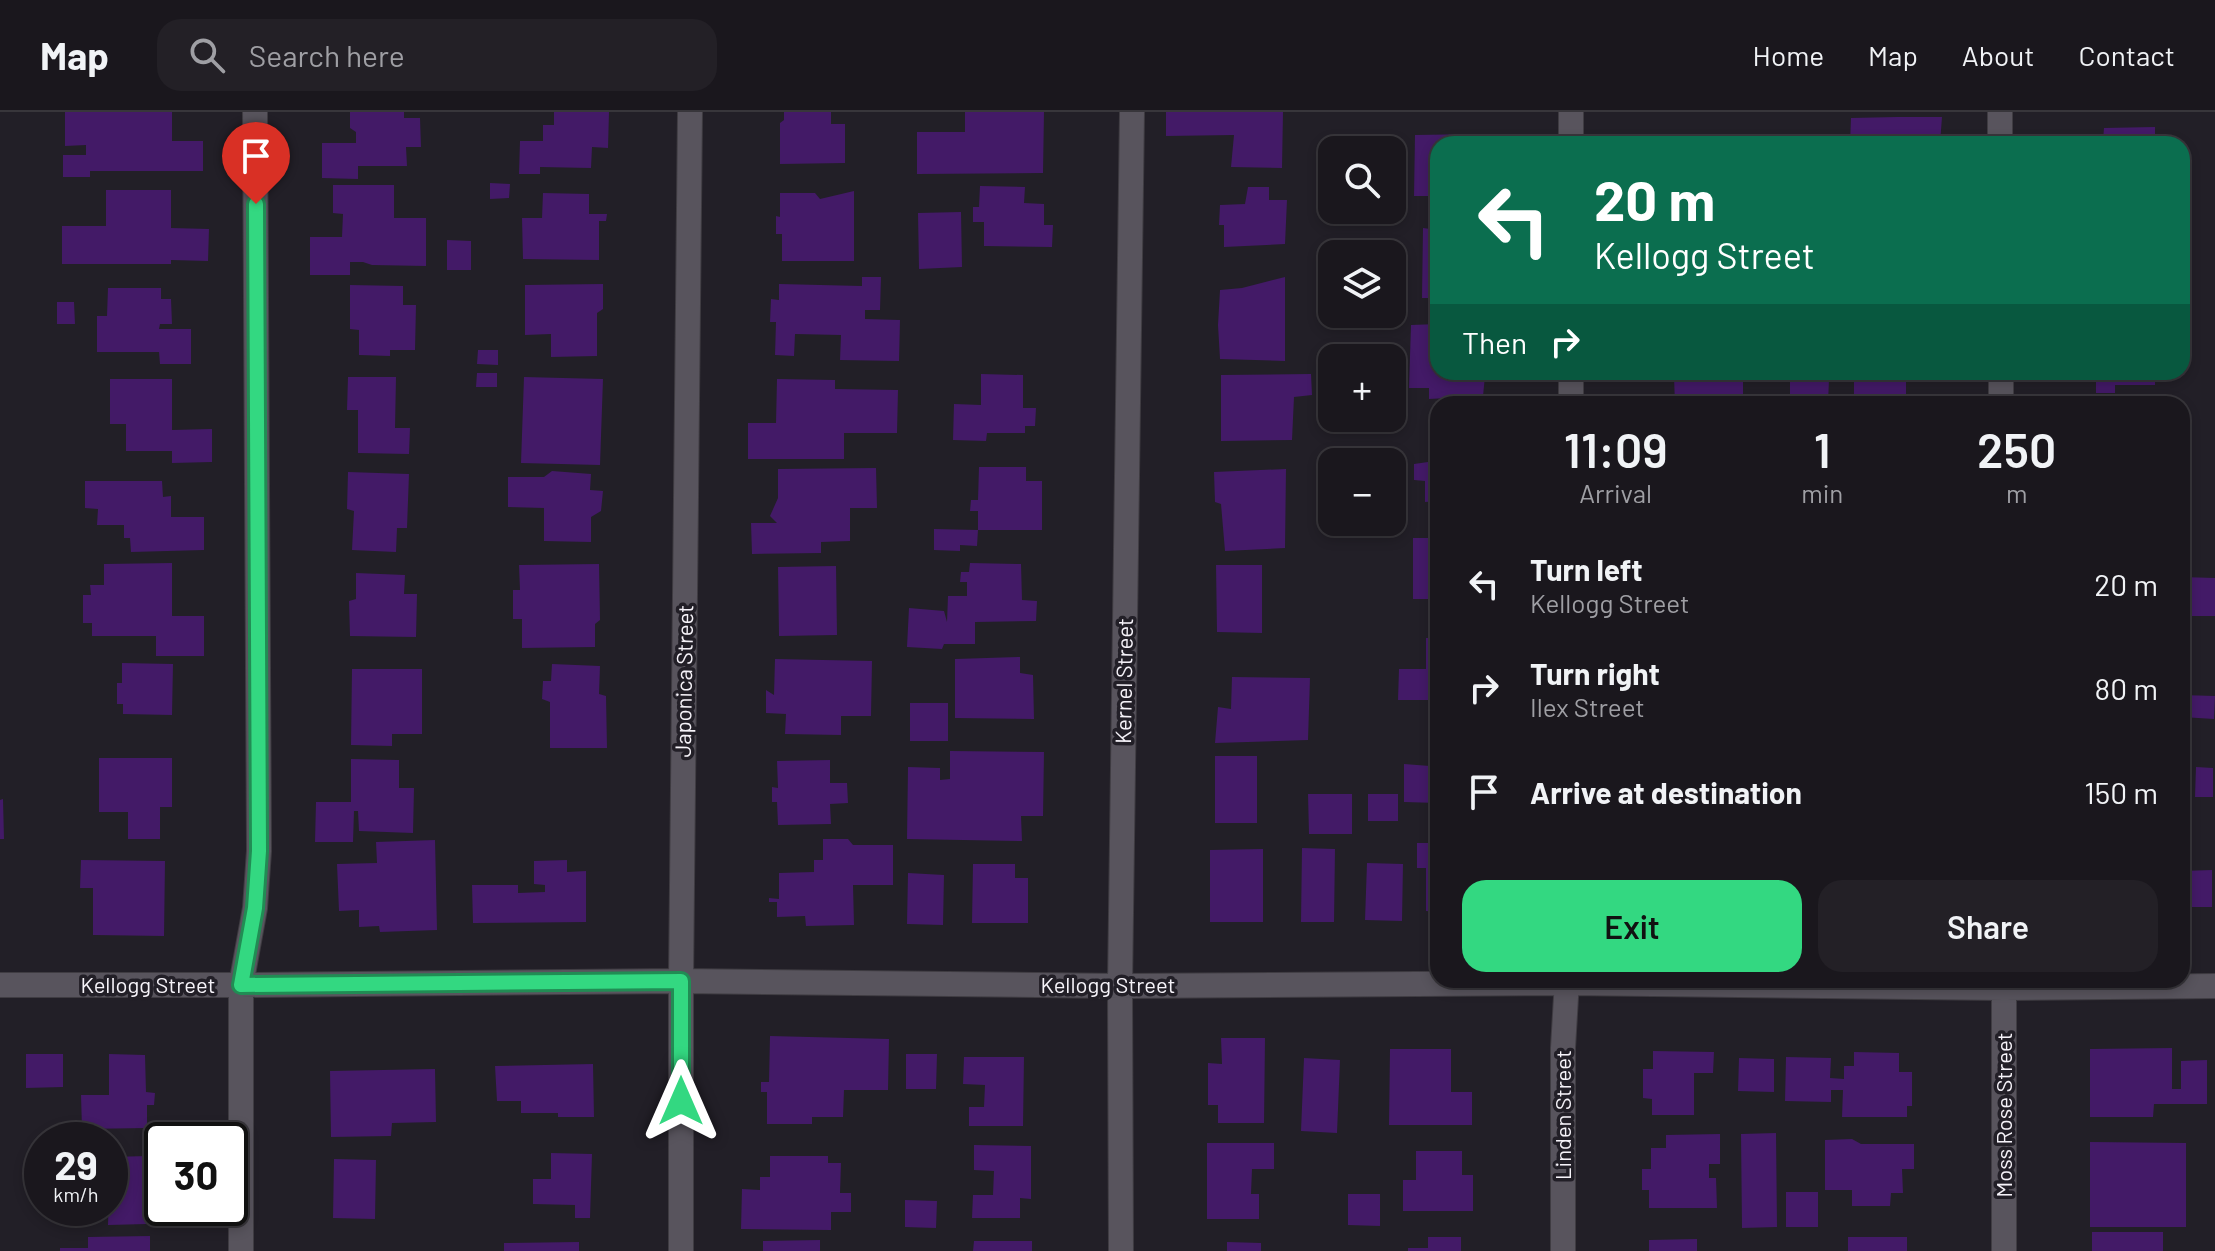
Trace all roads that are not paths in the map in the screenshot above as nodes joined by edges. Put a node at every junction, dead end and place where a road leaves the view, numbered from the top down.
1 (255, 112) edge
2 (690, 112) edge
3 (1132, 112) edge
4 (1571, 112) edge
5 (2000, 112) edge
6 (1571, 136) edge
7 (2000, 136) edge
8 (681, 981) junction
9 (1430, 983) edge
10 (0, 985) edge
11 (241, 985) junction
12 (1120, 986) junction
13 (2190, 986) edge
14 (2215, 986) edge
15 (1567, 988) edge
16 (2004, 988) edge
17 (241, 1251) edge
18 (681, 1251) edge
19 (1121, 1251) edge
20 (1563, 1251) edge
21 (2004, 1251) edge

1 - 11 street
2 - 8 street, Japonica Street
3 - 12 street, Kernel Street
4 - 6 street
5 - 7 street
8 - 11 street, Kellogg Street
8 - 12 street, Kellogg Street
8 - 18 street, Japonica Street
9 - 12 street, Kellogg Street
10 - 11 street, Kellogg Street
11 - 17 street
12 - 19 street, Kernel Street
13 - 14 street, Kellogg Street
15 - 20 street, Linden Street
16 - 21 street, Moss Rose Street

